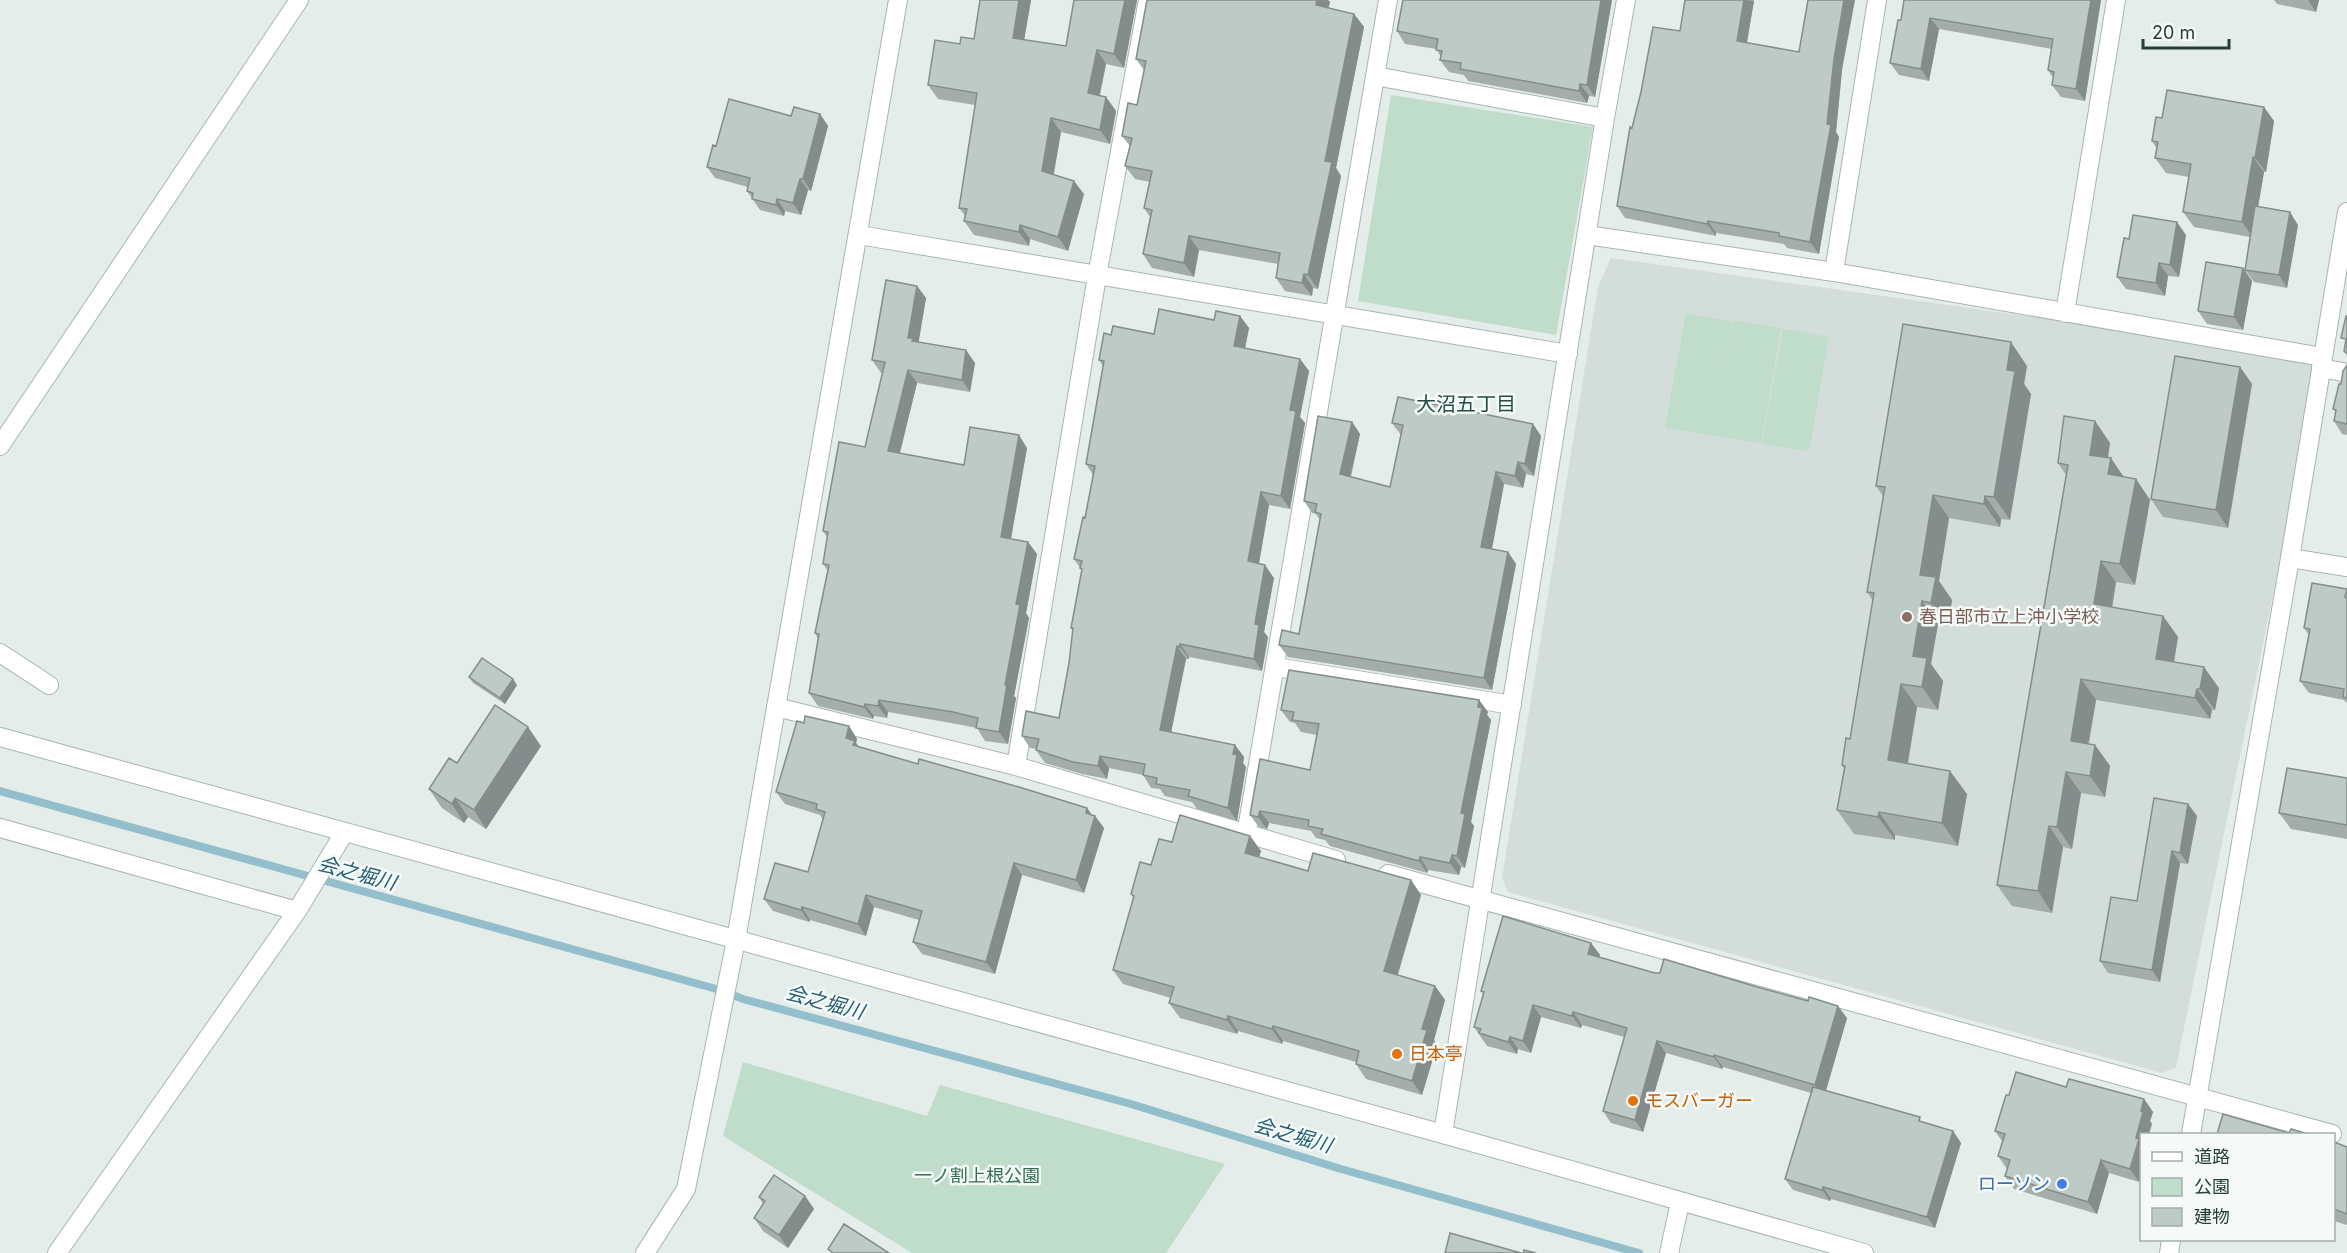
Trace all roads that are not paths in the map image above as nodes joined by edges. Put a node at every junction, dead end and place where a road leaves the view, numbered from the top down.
1 (299, 0) edge
2 (898, 0) edge
3 (1148, 0) edge
4 (1388, 0) edge
5 (1626, 0) edge
6 (1877, 0) edge
7 (2116, 0) edge
8 (1375, 76) junction
9 (1605, 118) junction
10 (2347, 212) edge
11 (859, 235) junction
12 (1587, 235) junction
13 (1834, 272) junction
14 (1097, 276) junction
15 (2065, 313) junction
16 (1335, 315) junction
17 (1568, 354) junction
18 (2322, 363) junction
19 (2347, 373) edge
20 (0, 446) edge
21 (2290, 558) junction
22 (2347, 567) edge
23 (0, 652) edge
24 (1276, 667) junction
25 (49, 685) dead end
26 (1512, 705) junction
27 (776, 706) junction
28 (0, 736) edge
29 (1016, 766) junction
30 (0, 828) edge
31 (344, 833) junction
32 (1246, 835) junction
33 (1349, 864) edge
34 (1372, 870) edge
35 (1480, 900) junction
36 (297, 911) junction
37 (736, 940) junction
38 (2198, 1098) junction
39 (2191, 1133) edge
40 (2326, 1133) edge
41 (1443, 1134) junction
42 (1680, 1202) junction
43 (57, 1253) edge
44 (645, 1253) edge
45 (1669, 1253) edge
46 (1863, 1253) edge

1 - 20 street
2 - 11 street
3 - 14 street
4 - 8 street
5 - 9 street
6 - 13 street
7 - 15 street
8 - 9 street
8 - 16 street
9 - 12 street
10 - 18 street
11 - 14 street
11 - 27 street
12 - 13 street
12 - 17 street
13 - 15 street
14 - 16 street
14 - 29 street
15 - 18 street
16 - 17 street
16 - 24 street
17 - 26 street
18 - 19 street
18 - 21 street
21 - 22 street
21 - 38 street
23 - 25 street
24 - 26 street
24 - 32 street
26 - 35 street
27 - 29 street
27 - 37 street
28 - 31 street
29 - 32 street
30 - 36 street
31 - 36 street
31 - 37 street
32 - 33 street
34 - 35 street
35 - 38 street
35 - 41 street
36 - 43 street
37 - 41 street
37 - 44 street
38 - 39 street
38 - 40 street
41 - 42 street
42 - 45 street
42 - 46 street

